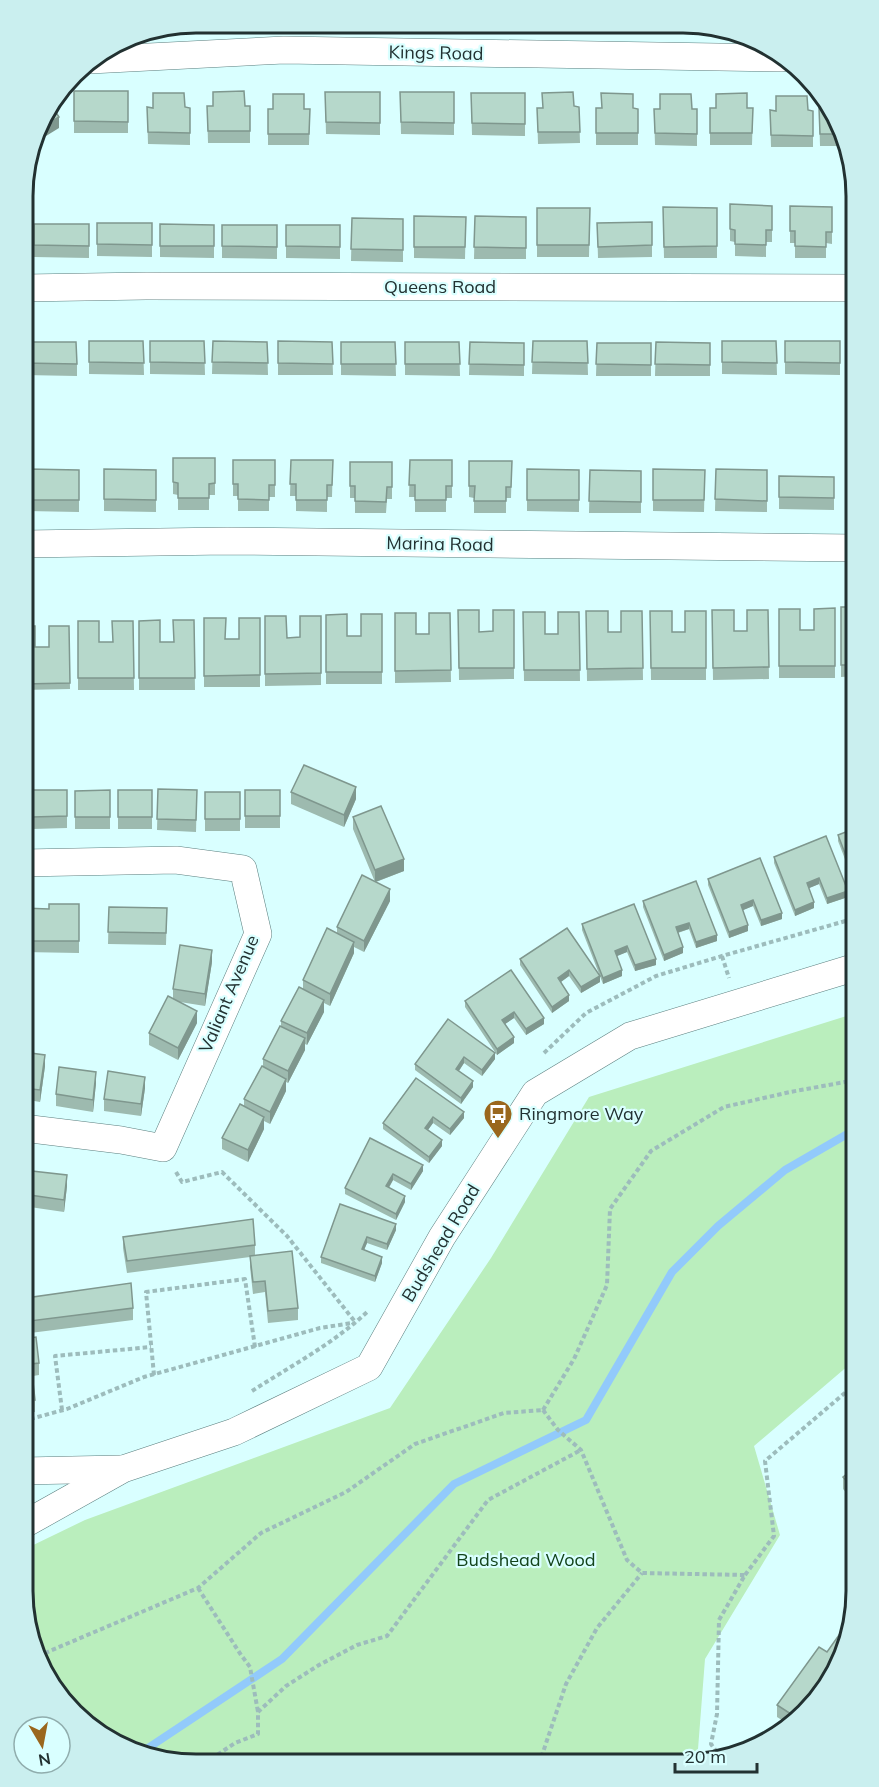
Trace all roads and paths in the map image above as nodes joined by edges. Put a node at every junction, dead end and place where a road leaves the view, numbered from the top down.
1 (770, 58) edge
2 (107, 59) edge
3 (33, 288) edge
4 (846, 288) edge
5 (33, 544) edge
6 (846, 548) edge
7 (33, 863) edge
8 (846, 921) edge
9 (846, 970) edge
10 (657, 976) dead end
11 (846, 1082) edge
12 (33, 1129) edge
13 (162, 1148) junction
14 (151, 1347) junction
15 (255, 1347) junction
16 (154, 1375) junction
17 (846, 1392) edge
18 (62, 1410) junction
19 (543, 1410) junction
20 (33, 1418) edge
21 (581, 1450) junction
22 (123, 1469) junction
23 (33, 1471) edge
24 (33, 1519) edge
25 (642, 1573) junction
26 (745, 1575) junction
27 (198, 1588) junction
28 (46, 1653) edge
29 (258, 1712) junction
30 (716, 1750) edge
31 (218, 1754) edge
32 (542, 1754) edge

1 - 2 street, Kings Road
3 - 4 street, Queens Road
5 - 6 street, Marina Road
7 - 13 street, Valiant Avenue
8 - 10 path
9 - 22 street, Budshead Road
11 - 19 path
12 - 13 street
13 - 15 path
14 - 15 path
14 - 16 path
14 - 18 path
15 - 16 path
16 - 18 path
17 - 26 path
18 - 20 path
19 - 21 path
19 - 27 path
21 - 25 path
21 - 29 path
22 - 23 street
22 - 24 street, Budshead Road
25 - 26 path
25 - 32 path
26 - 30 path
27 - 28 path
27 - 29 path
29 - 31 path

